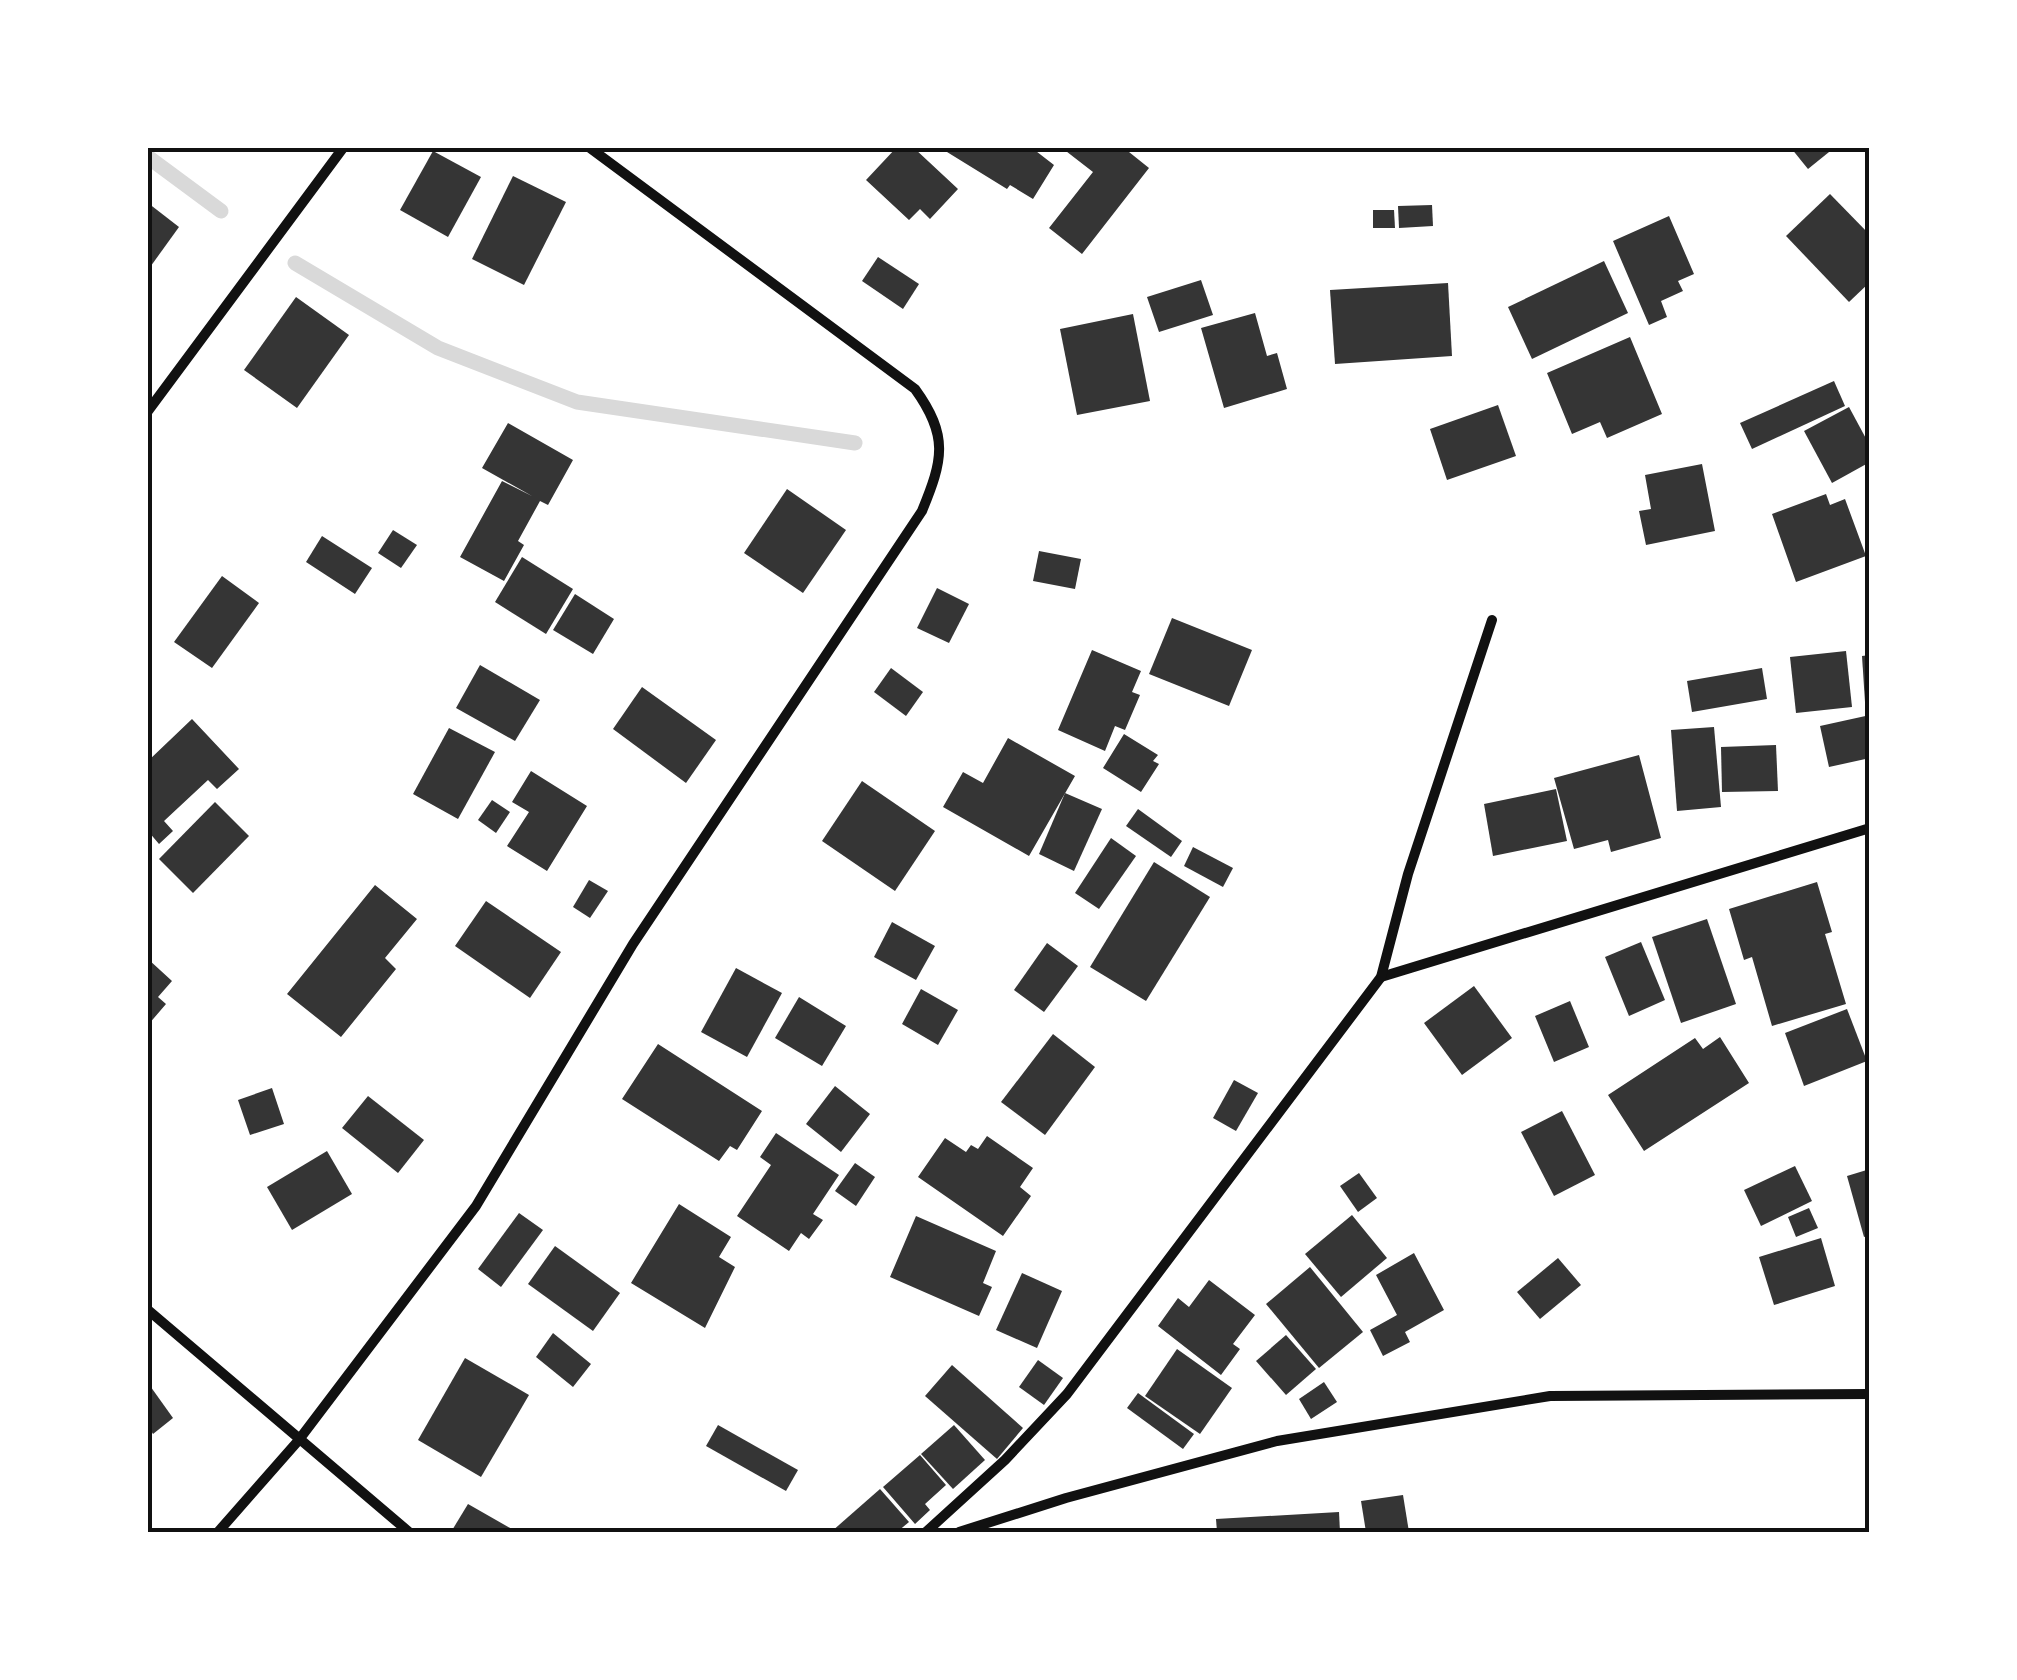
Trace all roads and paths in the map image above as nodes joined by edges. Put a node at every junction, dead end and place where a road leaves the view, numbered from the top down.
1 (343, 148) edge
2 (590, 148) edge
3 (148, 410) edge
4 (1492, 620) dead end
5 (1870, 828) edge
6 (1381, 977) junction
7 (148, 1310) edge
8 (1870, 1394) edge
9 (298, 1440) junction
10 (218, 1532) edge
11 (409, 1532) edge
12 (926, 1532) edge
13 (958, 1532) edge

1 - 3 street
2 - 9 street
4 - 6 street
5 - 6 street
6 - 12 street
7 - 9 street
8 - 13 street
9 - 10 street
9 - 11 street

